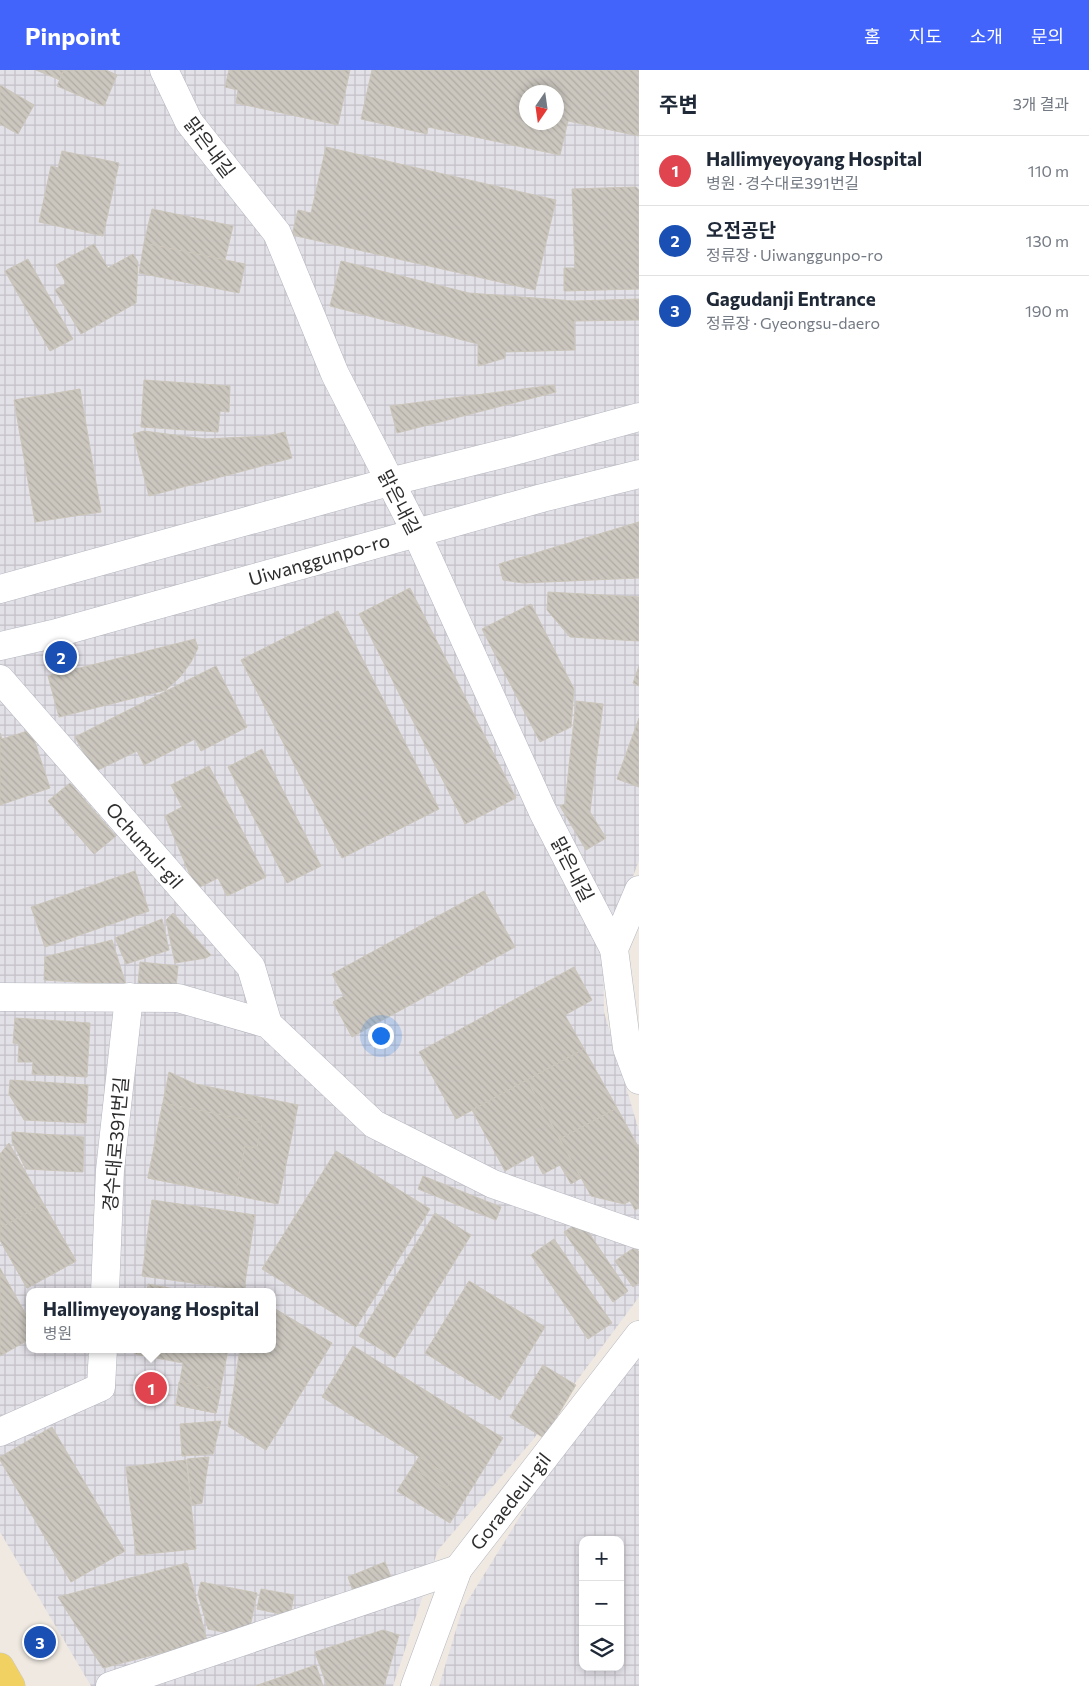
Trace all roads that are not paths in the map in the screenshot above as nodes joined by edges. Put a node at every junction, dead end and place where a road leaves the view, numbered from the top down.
1 (164, 70) edge
2 (639, 417) edge
3 (639, 474) edge
4 (390, 482) junction
5 (416, 532) junction
6 (0, 589) edge
7 (0, 646) edge
8 (0, 679) edge
9 (639, 890) edge
10 (614, 949) junction
11 (0, 997) edge
12 (130, 998) junction
13 (268, 1024) junction
14 (639, 1080) edge
15 (639, 1235) edge
16 (105, 1288) edge
17 (639, 1335) edge
18 (103, 1353) edge
19 (0, 1432) edge
20 (458, 1569) junction
21 (0, 1667) edge
22 (11, 1686) edge
23 (110, 1686) edge
24 (415, 1686) edge

1 - 4 street, 맑은내길
2 - 4 street
3 - 5 street, Uiwanggunpo-ro
4 - 5 street, 맑은내길
4 - 6 street
5 - 7 street, Uiwanggunpo-ro
5 - 10 street, 맑은내길
8 - 13 street, Ochumul-gil
9 - 10 street
10 - 14 street
11 - 12 street
12 - 13 street
12 - 16 street, 경수대로391번길
13 - 15 street
17 - 20 street, Goraedeul-gil
18 - 19 street
20 - 23 street
20 - 24 street, Goraedeul-gil
21 - 22 main road

